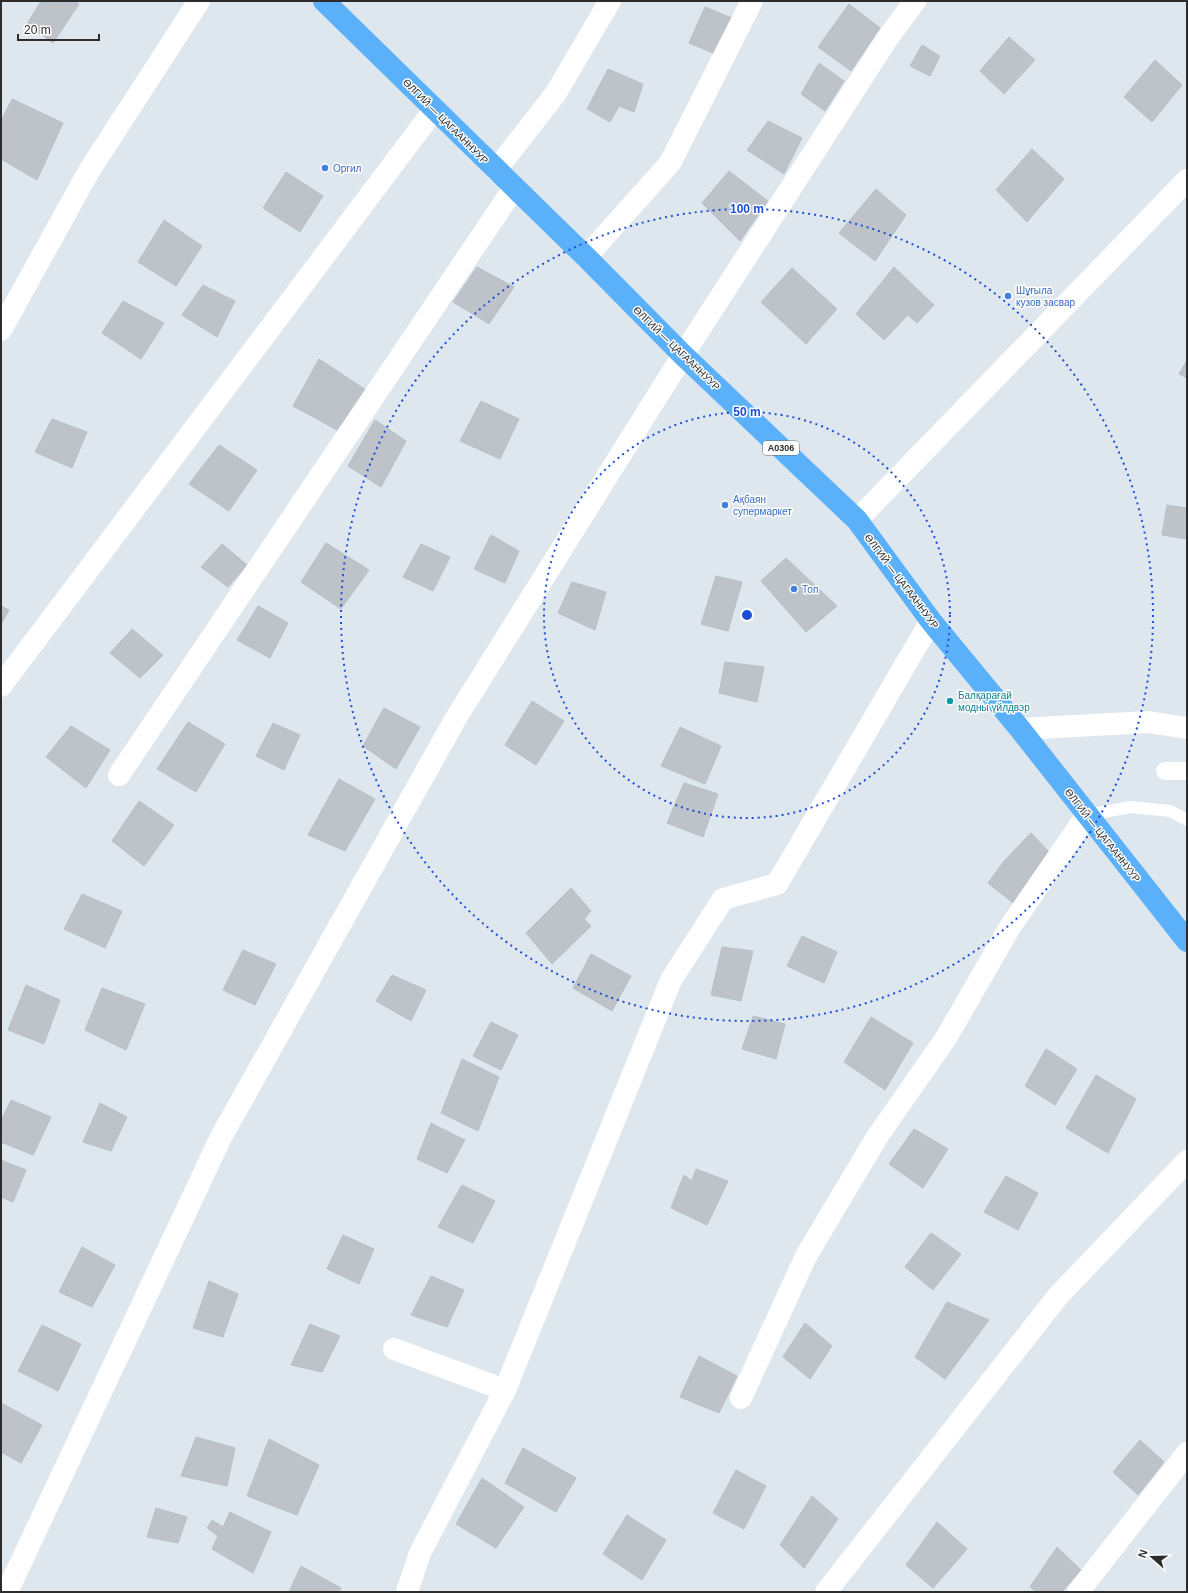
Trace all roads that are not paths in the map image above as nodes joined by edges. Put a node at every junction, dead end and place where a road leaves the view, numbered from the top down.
1 (199, 1) edge
2 (324, 1) edge
3 (610, 1) edge
4 (752, 1) edge
5 (915, 1) edge
6 (434, 110) junction
7 (496, 170) junction
8 (1187, 180) edge
9 (514, 188) junction
10 (586, 257) junction
11 (1, 330) edge
12 (682, 355) junction
13 (857, 520) junction
14 (931, 621) junction
15 (1, 686) edge
16 (1187, 728) edge
17 (1020, 729) junction
18 (1165, 771) dead end
19 (1187, 771) edge
20 (119, 775) dead end
21 (1087, 815) junction
22 (1187, 820) edge
23 (1187, 941) edge
24 (1187, 1161) edge
25 (394, 1349) dead end
26 (505, 1390) junction
27 (741, 1398) dead end
28 (1187, 1453) edge
29 (7, 1592) edge
30 (407, 1592) edge
31 (826, 1592) edge
32 (1078, 1592) edge

1 - 11 street
2 - 6 highway, ӨЛГИЙ — ЦАГААННУУР / A0306
3 - 7 street
4 - 10 street
5 - 12 street
6 - 7 highway, ӨЛГИЙ — ЦАГААННУУР / A0306
6 - 15 street
7 - 9 highway, ӨЛГИЙ — ЦАГААННУУР / A0306
8 - 13 street
9 - 10 highway, ӨЛГИЙ — ЦАГААННУУР / A0306
9 - 20 street
10 - 12 highway, ӨЛГИЙ — ЦАГААННУУР / A0306
12 - 13 highway, ӨЛГИЙ — ЦАГААННУУР / A0306
12 - 29 street
13 - 14 highway, ӨЛГИЙ — ЦАГААННУУР / A0306
14 - 17 highway, ӨЛГИЙ — ЦАГААННУУР / A0306
14 - 26 street
16 - 17 street
17 - 21 highway, ӨЛГИЙ — ЦАГААННУУР / A0306
18 - 19 street
21 - 22 lane
21 - 23 highway, ӨЛГИЙ — ЦАГААННУУР / A0306
21 - 27 street
24 - 31 street
25 - 26 street
26 - 30 street
28 - 32 street

